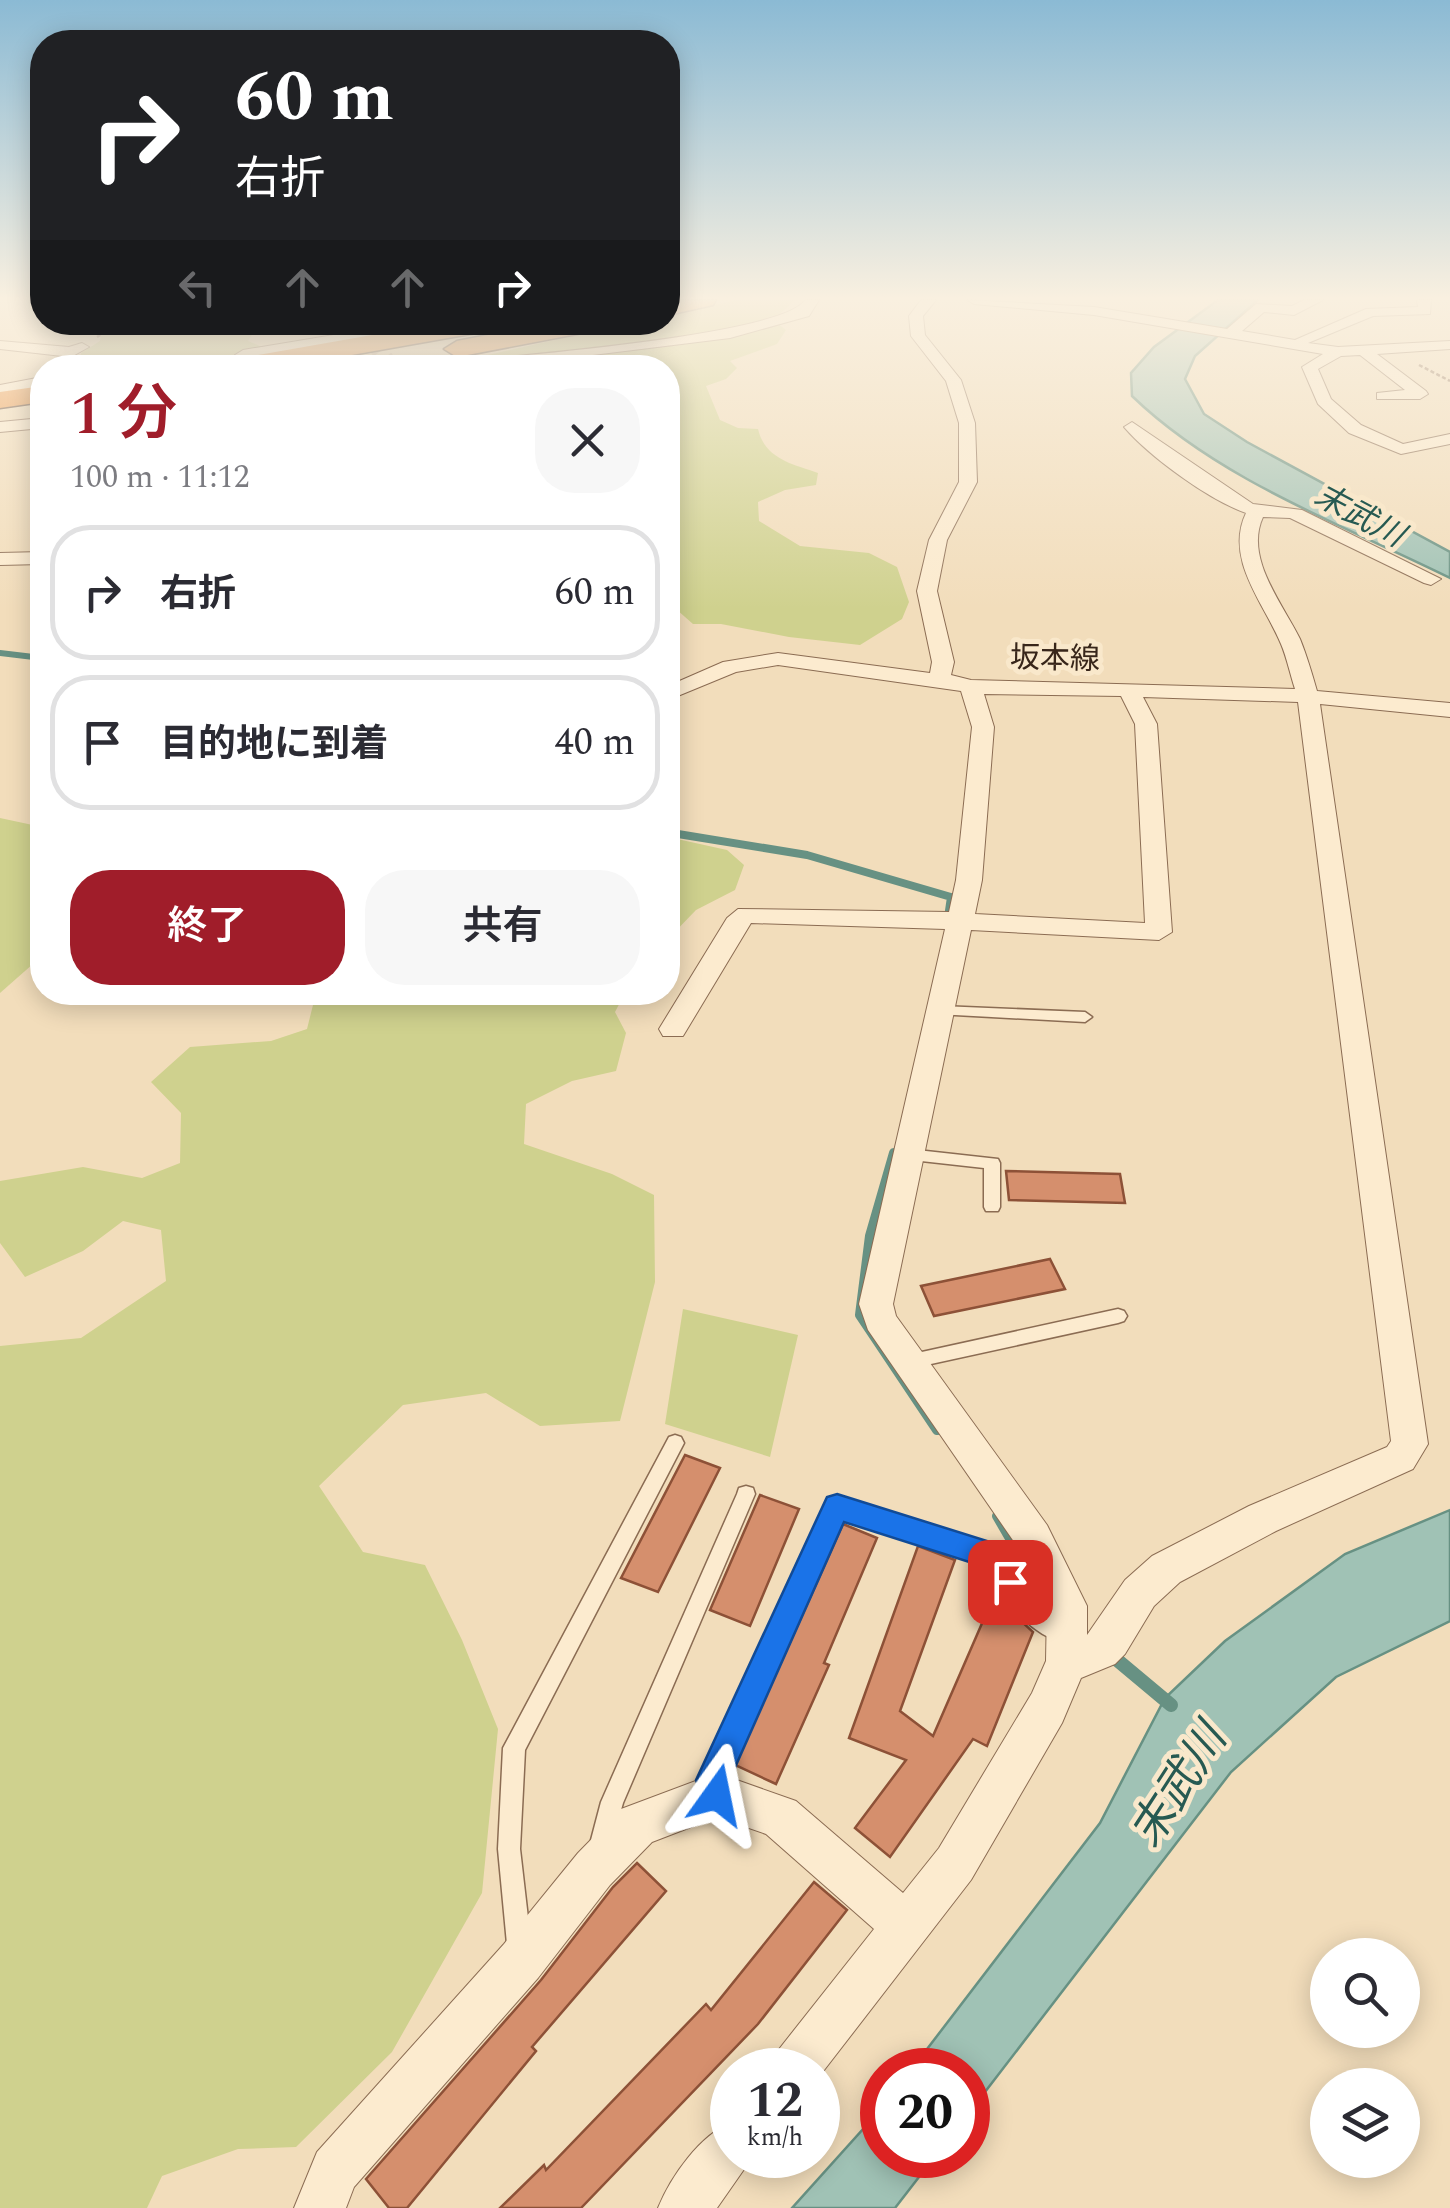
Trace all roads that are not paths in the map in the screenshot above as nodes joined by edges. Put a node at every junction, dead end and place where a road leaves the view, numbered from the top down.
1 (961, 403) edge
2 (1326, 403) edge
3 (30, 414) edge
4 (0, 418) edge
5 (30, 424) edge
6 (0, 427) edge
7 (1132, 427) dead end
8 (1450, 438) edge
9 (1256, 512) junction
10 (30, 558) edge
11 (0, 559) edge
12 (1431, 579) dead end
13 (956, 683) junction
14 (680, 689) edge
15 (1129, 691) junction
16 (1308, 696) junction
17 (1450, 710) edge
18 (952, 921) junction
19 (941, 1011) junction
20 (1085, 1017) dead end
21 (673, 1029) dead end
22 (908, 1155) junction
23 (992, 1207) dead end
24 (1118, 1316) dead end
25 (908, 1362) junction
26 (675, 1444) dead end
27 (746, 1494) dead end
28 (1084, 1649) junction
29 (717, 1795) junction
30 (594, 1869) junction
31 (904, 1924) junction
32 (521, 1961) junction
33 (810, 2048) edge
34 (710, 2175) edge
35 (320, 2208) edge
36 (684, 2208) edge

1 - 13 street
2 - 8 street
3 - 4 highway
5 - 6 street
7 - 9 street
9 - 12 street
9 - 16 street
10 - 11 street
13 - 14 street, 坂本線
13 - 15 street, 坂本線
13 - 18 street
15 - 16 street, 坂本線
15 - 18 street
16 - 17 street, 坂本線
16 - 28 street
18 - 19 street
18 - 21 street
19 - 20 lane
19 - 22 street
22 - 23 lane
22 - 25 street
24 - 25 lane
25 - 28 street
26 - 32 lane
27 - 30 lane
28 - 29 lane
28 - 31 street
29 - 30 street
29 - 31 street
30 - 32 street
31 - 33 street
32 - 35 street
34 - 36 street

